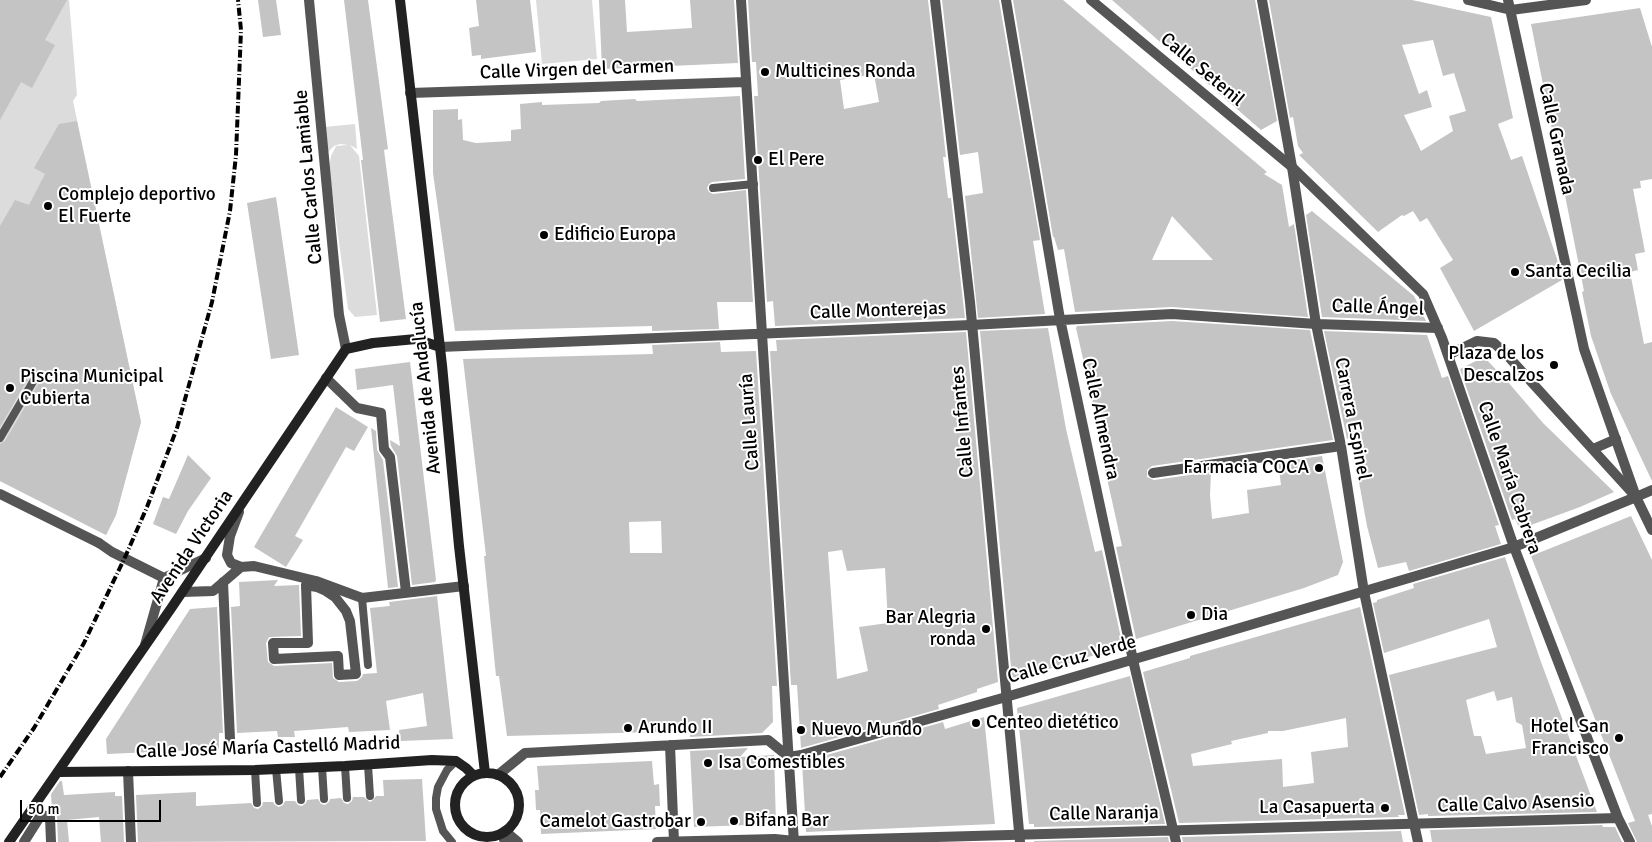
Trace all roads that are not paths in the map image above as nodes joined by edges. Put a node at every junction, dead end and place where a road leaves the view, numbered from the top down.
1 (309, 0) edge
2 (400, 0) edge
3 (741, 0) edge
4 (935, 0) edge
5 (1006, 0) edge
6 (1091, 0) edge
7 (1262, 0) edge
8 (1468, 0) edge
9 (1586, 0) edge
10 (1510, 5) edge
11 (745, 82) junction
12 (410, 93) junction
13 (1292, 167) junction
14 (754, 184) junction
15 (713, 188) dead end
16 (1060, 319) junction
17 (1316, 324) junction
18 (971, 325) junction
19 (1438, 328) junction
20 (762, 333) junction
21 (440, 347) junction
22 (346, 349) junction
23 (1448, 355) junction
24 (37, 375) dead end
25 (326, 378) junction
26 (0, 438) edge
27 (1616, 439) junction
28 (1341, 446) junction
29 (1593, 449) junction
30 (1154, 473) dead end
31 (1652, 490) edge
32 (0, 494) edge
33 (1636, 497) junction
34 (242, 505) junction
35 (1652, 530) edge
36 (1514, 548) junction
37 (206, 558) junction
38 (241, 567) junction
39 (164, 578) junction
40 (223, 582) junction
41 (464, 586) junction
42 (183, 592) junction
43 (406, 592) junction
44 (1364, 592) junction
45 (362, 598) junction
46 (144, 647) junction
47 (1133, 660) junction
48 (368, 665) dead end
49 (356, 674) joint
50 (1006, 698) junction
51 (230, 739) dead end
52 (670, 745) junction
53 (789, 757) junction
54 (456, 761) junction
55 (368, 765) junction
56 (344, 766) junction
57 (322, 767) junction
58 (299, 768) junction
59 (276, 769) junction
60 (128, 770) junction
61 (255, 770) junction
62 (58, 772) junction
63 (485, 773) junction
64 (498, 775) junction
65 (474, 776) junction
66 (370, 796) dead end
67 (347, 798) dead end
68 (324, 799) dead end
69 (301, 800) dead end
70 (278, 802) dead end
71 (257, 803) dead end
72 (1618, 818) junction
73 (1415, 825) junction
74 (1174, 830) junction
75 (504, 836) edge
76 (1020, 838) edge
77 (481, 840) edge
78 (9, 842) edge
79 (24, 842) edge
80 (51, 842) edge
81 (131, 842) edge
82 (452, 842) edge
83 (518, 842) edge
84 (657, 842) edge
85 (677, 842) edge
86 (794, 842) edge
87 (1176, 842) edge
88 (1418, 842) edge
89 (1630, 842) edge

1 - 22 street, Calle Carlos Lamiable
2 - 12 main road, Avenida de Andalucía
3 - 11 street, Calle Lauría
4 - 18 street, Calle Infantes
5 - 16 street, Calle Almendra
6 - 13 street, Calle Setenil
7 - 13 street, Carrera Espinel
8 - 10 street
9 - 10 street
10 - 27 street, Calle Granada
11 - 12 street, Calle Virgen del Carmen
11 - 14 street, Calle Lauría
12 - 21 main road, Avenida de Andalucía
13 - 17 street, Carrera Espinel
13 - 19 street, Calle María Cabrera
14 - 15 lane
14 - 20 street, Calle Lauría
16 - 17 street, Calle Monterejas
16 - 18 street, Calle Monterejas
16 - 47 street, Calle Almendra
17 - 19 street, Calle Ángel
17 - 28 street, Carrera Espinel
18 - 20 street, Calle Monterejas
18 - 50 street, Calle Infantes
19 - 23 street, Calle María Cabrera
20 - 21 street, Calle Monterejas
20 - 53 street, Calle Lauría
21 - 22 main road
21 - 41 main road, Avenida de Andalucía
22 - 25 main road, Avenida Victoria
23 - 29 street
23 - 36 street, Calle María Cabrera
24 - 26 lane
25 - 34 main road, Avenida Victoria
25 - 43 street
27 - 29 street
27 - 33 street
28 - 30 street
28 - 44 street, Carrera Espinel
29 - 33 street
31 - 33 street, Calle Cruz Verde
32 - 39 street
33 - 35 street
33 - 36 street, Calle Cruz Verde
34 - 37 main road, Avenida Victoria
34 - 38 street
36 - 44 street, Calle Cruz Verde
36 - 72 street, Calle María Cabrera
37 - 39 street
37 - 42 main road, Avenida Victoria
38 - 40 street
38 - 45 street
39 - 46 street
40 - 42 street
40 - 51 street
41 - 43 street
41 - 63 main road, Avenida de Andalucía
42 - 46 main road, Avenida Victoria
43 - 45 street
44 - 47 street, Calle Cruz Verde
44 - 73 street, Carrera Espinel
45 - 48 lane
46 - 62 main road, Avenida Victoria
47 - 50 street, Calle Cruz Verde
47 - 74 street, Calle Almendra
49 - 49 street
50 - 53 street, Calle Cruz Verde
50 - 76 street, Calle Infantes
52 - 53 street
52 - 64 street
52 - 85 street
53 - 86 street, Calle Lauría
54 - 55 main road, Calle José María Castelló Madrid
54 - 65 main road
54 - 82 lane
55 - 56 main road, Calle José María Castelló Madrid
55 - 66 lane
56 - 57 main road, Calle José María Castelló Madrid
56 - 67 lane
57 - 58 main road, Calle José María Castelló Madrid
57 - 68 lane
58 - 59 main road, Calle José María Castelló Madrid
58 - 69 lane
59 - 61 main road, Calle José María Castelló Madrid
59 - 70 lane
60 - 61 main road, Calle José María Castelló Madrid
60 - 62 main road, Calle José María Castelló Madrid
60 - 81 street
61 - 71 lane
62 - 78 main road, Avenida Victoria
63 - 64 main road
63 - 65 main road
64 - 75 main road
65 - 77 main road
72 - 73 street, Calle Calvo Asensio
72 - 89 street, Calle María Cabrera
73 - 74 street, Calle Naranja
73 - 88 street, Carrera Espinel
74 - 76 street, Calle Naranja
74 - 87 street, Calle Almendra
75 - 77 main road
75 - 83 street
76 - 86 street, Calle Naranja
79 - 80 street
84 - 85 street, Calle Naranja
85 - 86 street, Calle Naranja

